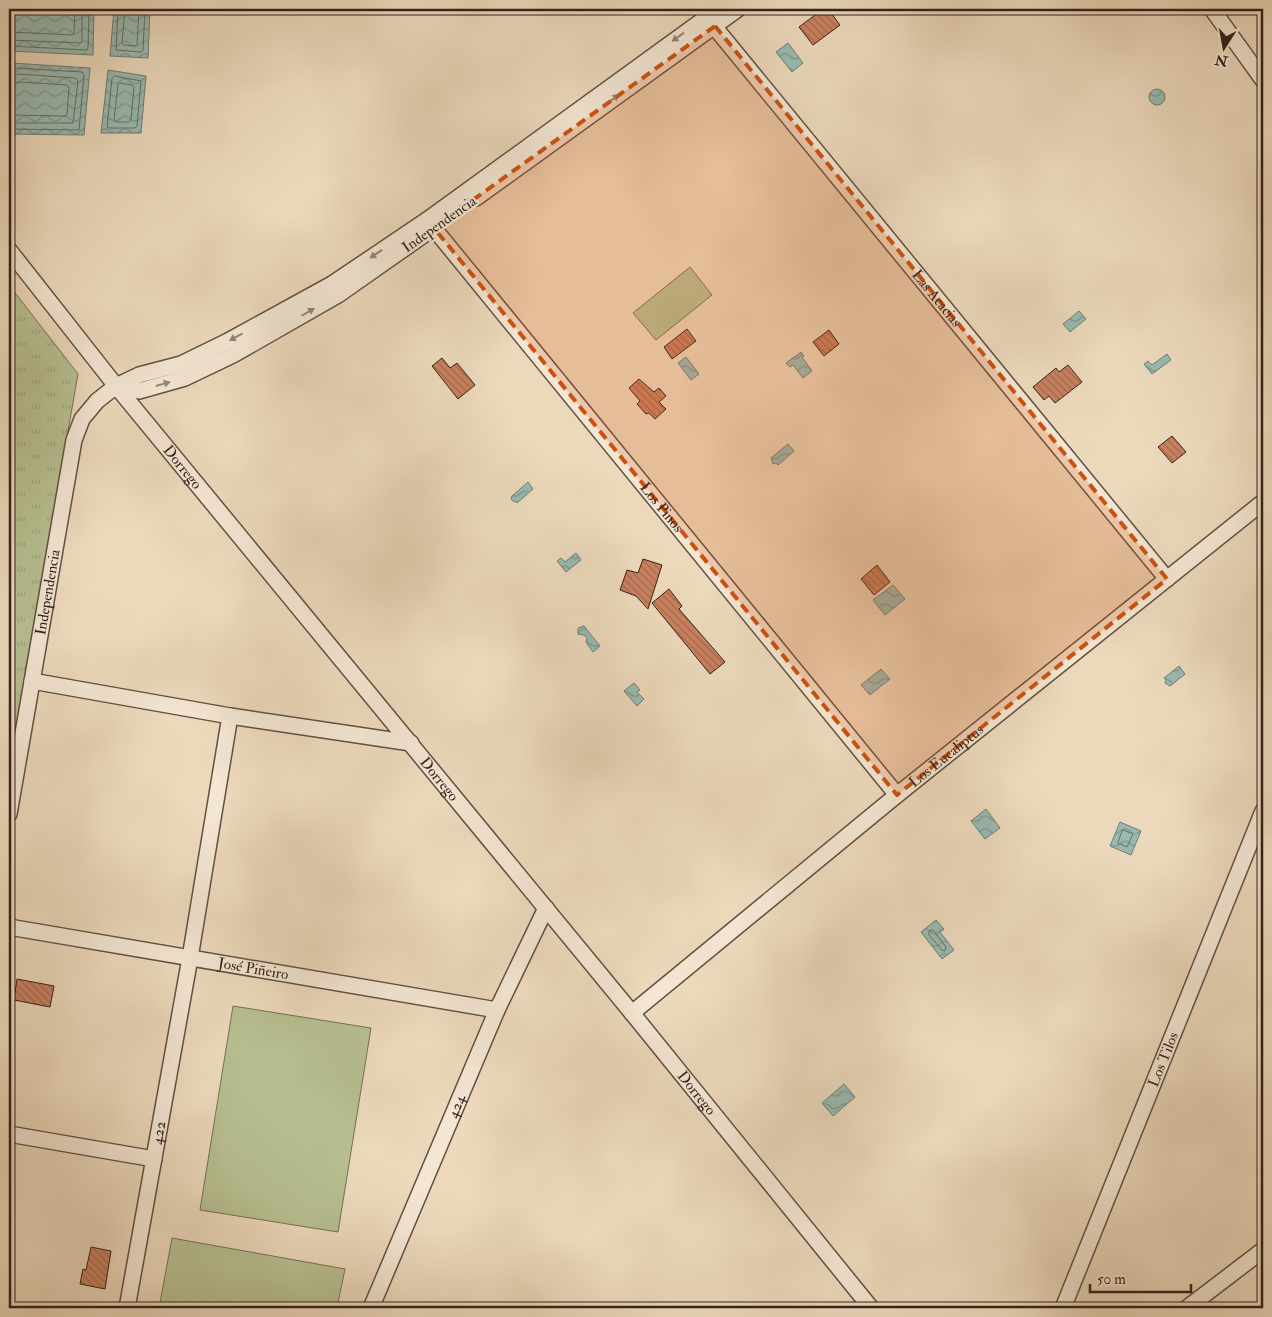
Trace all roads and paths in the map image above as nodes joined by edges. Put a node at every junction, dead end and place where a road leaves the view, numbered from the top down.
1 (738, 9) edge
2 (1212, 9) edge
3 (713, 17) edge
4 (1263, 80) edge
5 (430, 224) junction
6 (9, 250) edge
7 (116, 386) junction
8 (1263, 502) edge
9 (1167, 579) junction
10 (32, 681) junction
11 (230, 716) junction
12 (411, 743) junction
13 (897, 795) junction
14 (1263, 811) edge
15 (9, 814) edge
16 (546, 908) junction
17 (9, 927) edge
18 (190, 958) junction
19 (497, 1010) junction
20 (632, 1013) junction
21 (9, 1134) edge
22 (154, 1159) junction
23 (1260, 1259) edge
24 (127, 1308) edge
25 (371, 1308) edge
26 (871, 1308) edge
27 (1063, 1308) edge
28 (1187, 1308) edge

1 - 3 street, Independencia
2 - 4 street
3 - 5 street, Independencia
3 - 9 street, Las Acacias
5 - 7 street, Independencia
5 - 13 street, Los Pinos
6 - 7 street, Dorrego
7 - 10 street, Independencia
7 - 12 street, Dorrego
8 - 9 street, Los Eucaliptus
9 - 13 street, Los Eucaliptus
10 - 11 street
10 - 15 street, Independencia
11 - 12 street
11 - 18 street, 422
12 - 16 street, Dorrego
13 - 20 street, Los Eucaliptus
14 - 27 street, Los Tilos
16 - 19 street, 424
16 - 20 street, Dorrego
17 - 18 street, José Piñeiro
18 - 19 street, José Piñeiro
18 - 22 street, 422
19 - 25 street, 424
20 - 26 street, Dorrego
21 - 22 street
22 - 24 street, 422
23 - 28 street

